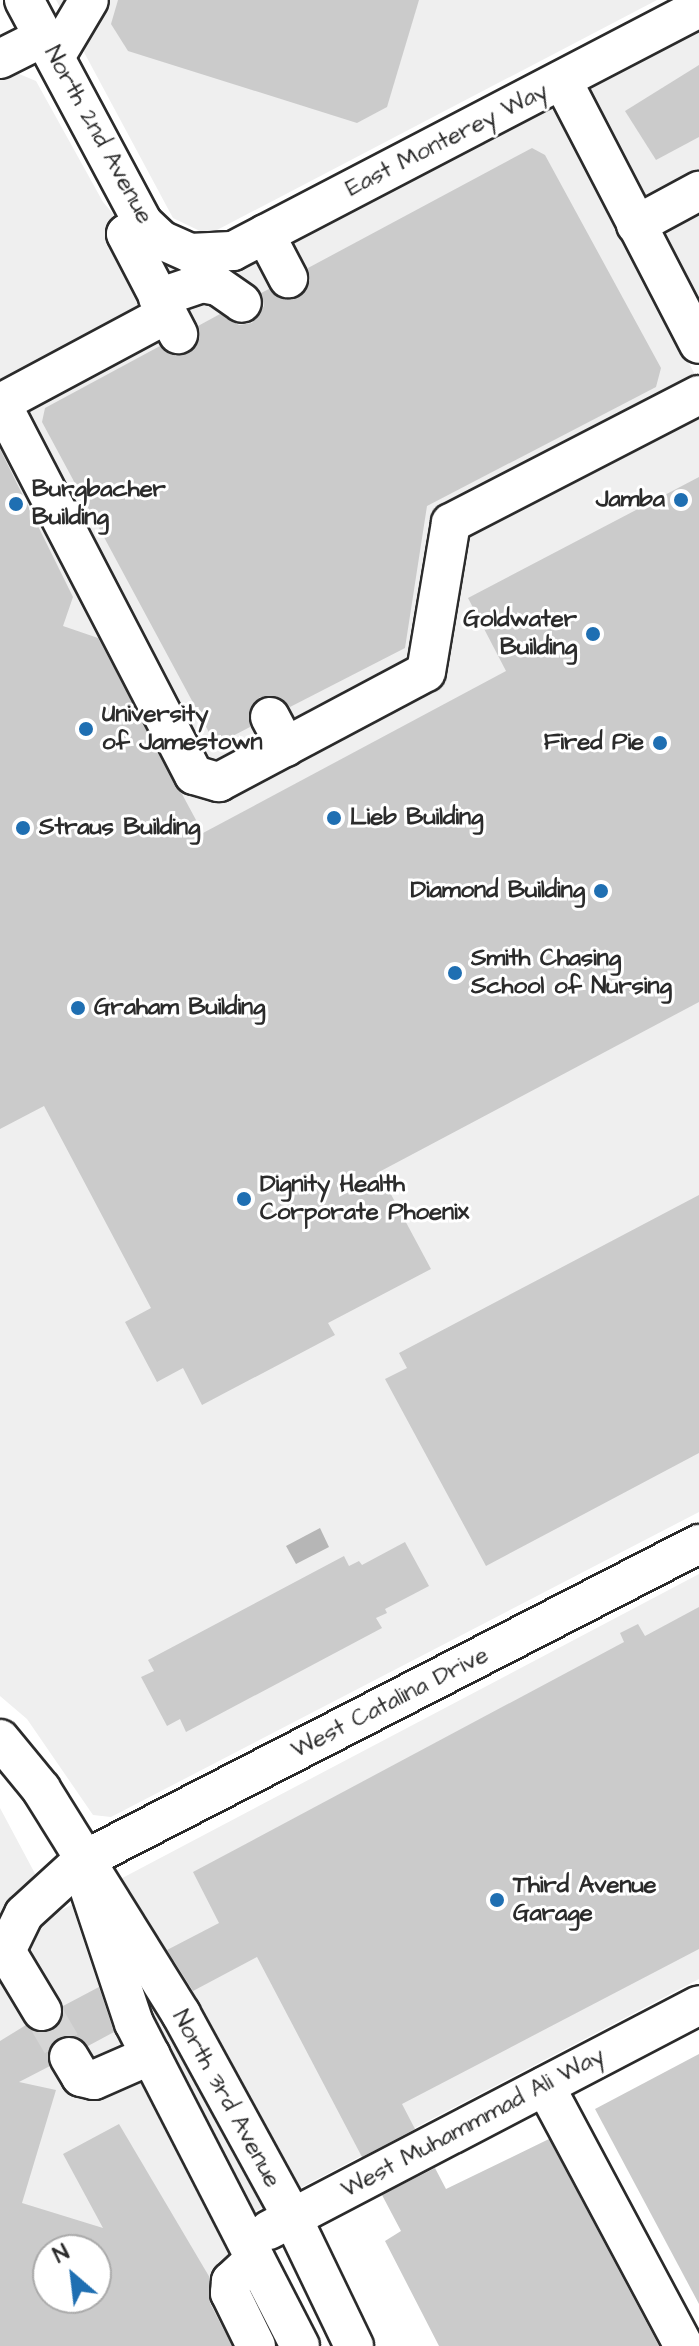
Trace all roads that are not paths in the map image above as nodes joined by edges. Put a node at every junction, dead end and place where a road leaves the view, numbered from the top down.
1 (24, 0) edge
2 (89, 0) edge
3 (699, 8) edge
4 (49, 47) junction
5 (0, 59) edge
6 (562, 80) junction
7 (694, 205) edge
8 (143, 223) junction
9 (636, 225) junction
10 (265, 234) junction
11 (190, 253) joint
12 (288, 278) dead end
13 (242, 303) dead end
14 (168, 316) junction
15 (699, 344) edge
16 (699, 395) edge
17 (699, 1544) edge
18 (0, 1739) edge
19 (82, 1861) junction
20 (3, 1944) edge
21 (699, 2005) edge
22 (42, 2011) tunnel mouth
23 (151, 2055) junction
24 (69, 2057) tunnel mouth
25 (545, 2086) junction
26 (292, 2217) junction
27 (251, 2250) junction
28 (256, 2346) edge
29 (300, 2346) edge
30 (354, 2346) edge
31 (684, 2346) edge

1 - 4 street, North 2nd Avenue
2 - 4 street
3 - 6 street, East Monterey Way
4 - 5 street
4 - 8 street, North 2nd Avenue
6 - 9 street
6 - 10 street, East Monterey Way
7 - 9 street
8 - 11 street, North 2nd Avenue
8 - 14 street
9 - 15 street
10 - 11 street, East Monterey Way
10 - 12 street
13 - 14 street
14 - 16 street
17 - 19 street, West Catalina Drive
18 - 19 street, North 3rd Avenue
19 - 20 street, West Catalina Drive
19 - 23 street, North 3rd Avenue
19 - 26 street, North 3rd Avenue
20 - 22 street
21 - 25 street, West Muhammmad Ali Way
23 - 24 street
23 - 27 street, North 3rd Avenue
25 - 26 street, West Muhammmad Ali Way
25 - 31 street
26 - 27 street, West Muhammmad Ali Way
26 - 30 street, North 3rd Avenue
27 - 28 street
27 - 29 street, North 3rd Avenue

